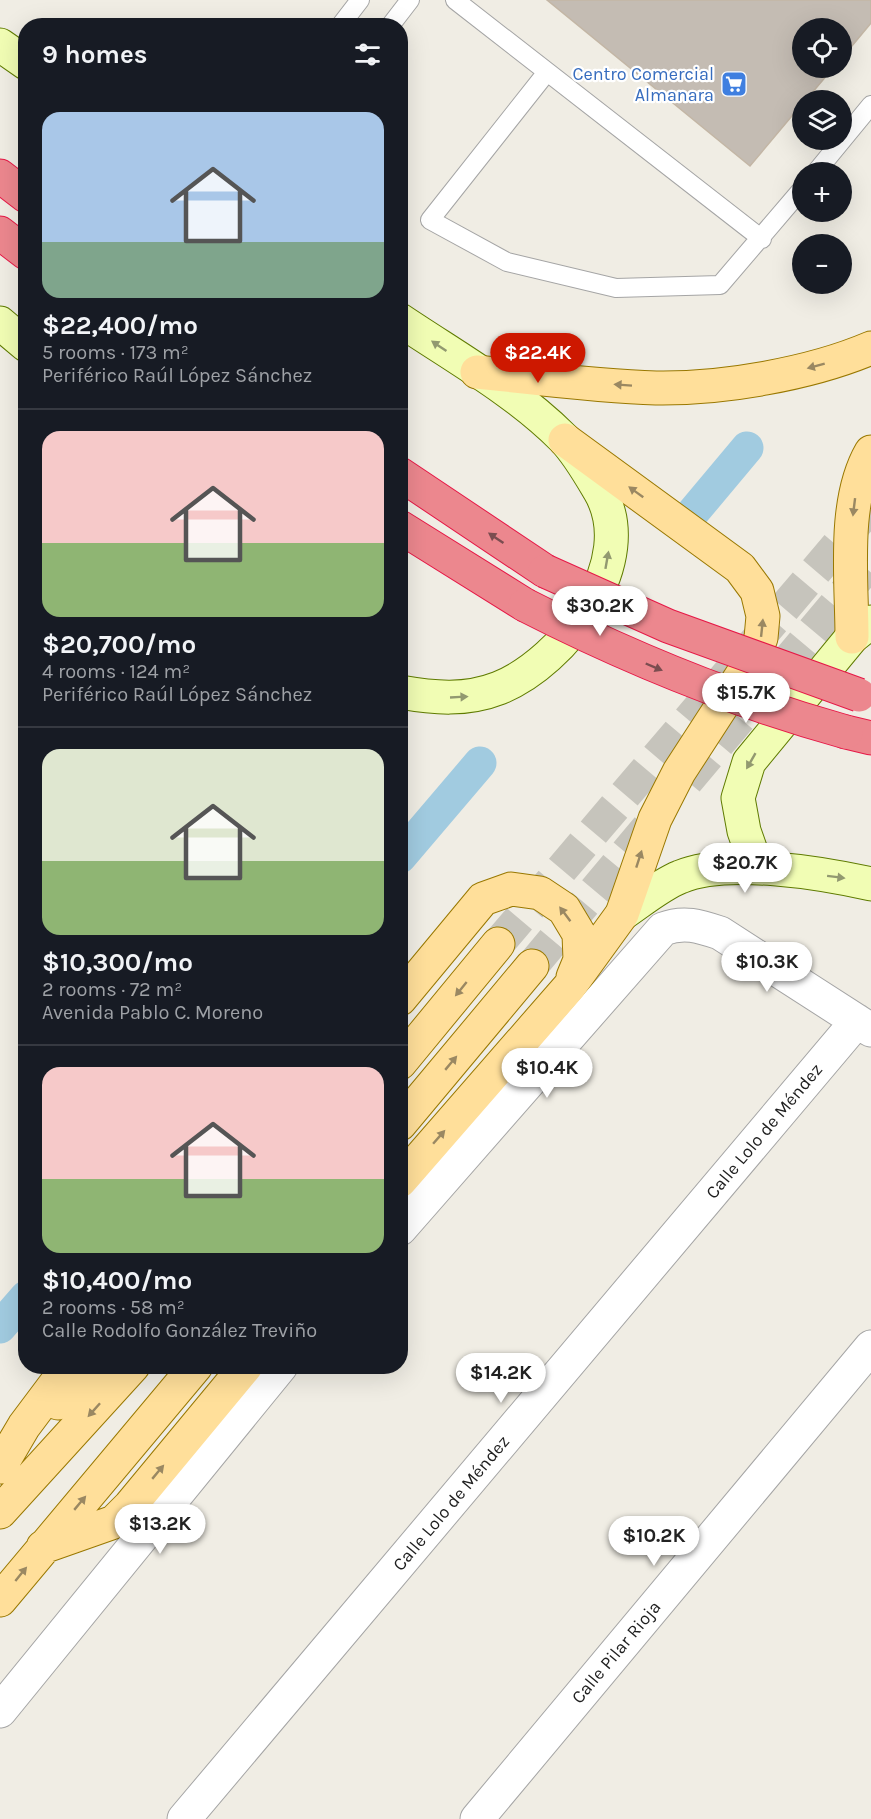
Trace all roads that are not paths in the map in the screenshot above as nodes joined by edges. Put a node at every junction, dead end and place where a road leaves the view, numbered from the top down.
1 (360, 0) edge
2 (410, 0) edge
3 (455, 0) edge
4 (346, 18) edge
5 (396, 18) edge
6 (0, 45) edge
7 (18, 57) edge
8 (547, 72) junction
9 (871, 105) edge
10 (824, 162) edge
11 (0, 176) edge
12 (18, 190) edge
13 (792, 202) edge
14 (0, 233) edge
15 (762, 239) junction
16 (18, 247) edge
17 (0, 323) edge
18 (408, 326) edge
19 (18, 338) edge
20 (871, 348) edge
21 (477, 372) junction
22 (565, 440) junction
23 (871, 452) edge
24 (871, 464) edge
25 (871, 477) edge
26 (408, 479) edge
27 (408, 532) edge
28 (861, 629) edge
29 (408, 693) edge
30 (865, 696) edge
31 (858, 735) edge
32 (756, 868) junction
33 (871, 884) edge
34 (622, 914) junction
35 (498, 944) tunnel mouth
36 (532, 966) tunnel mouth
37 (569, 987) junction
38 (408, 989) edge
39 (864, 1026) edge
40 (408, 1053) edge
41 (408, 1114) edge
42 (408, 1172) edge
43 (408, 1220) edge
44 (871, 1347) edge
45 (63, 1374) edge
46 (88, 1374) edge
47 (126, 1374) edge
48 (189, 1374) edge
49 (239, 1374) edge
50 (275, 1374) edge
51 (24, 1426) junction
52 (0, 1467) edge
53 (0, 1512) edge
54 (43, 1547) junction
55 (0, 1600) edge
56 (0, 1712) edge
57 (184, 1819) edge
58 (477, 1819) edge

1 - 4 lane
2 - 5 lane
3 - 8 lane
6 - 7 main road
8 - 15 lane
8 - 15 lane
9 - 10 lane
11 - 12 highway
13 - 15 lane
14 - 16 highway
17 - 19 main road
21 -> 18 main road
20 -> 21 main road
21 - 22 main road
29 -> 22 main road
34 -> 22 main road
23 -> 28 main road
24 - 25 main road
30 -> 26 highway, bridge
27 -> 31 highway, bridge
28 -> 32 main road
32 -> 33 main road
32 - 34 main road
34 - 37 main road
35 -> 40 main road
41 -> 36 main road
37 -> 38 main road
42 -> 37 main road
39 - 43 street
39 - 57 street, Calle Lolo de Méndez
44 - 58 street, Calle Pilar Rioja
45 - 51 main road
46 - 51 main road
47 -> 53 main road
54 -> 48 main road
54 -> 49 main road
50 - 56 street
51 - 52 main road
55 -> 54 main road

